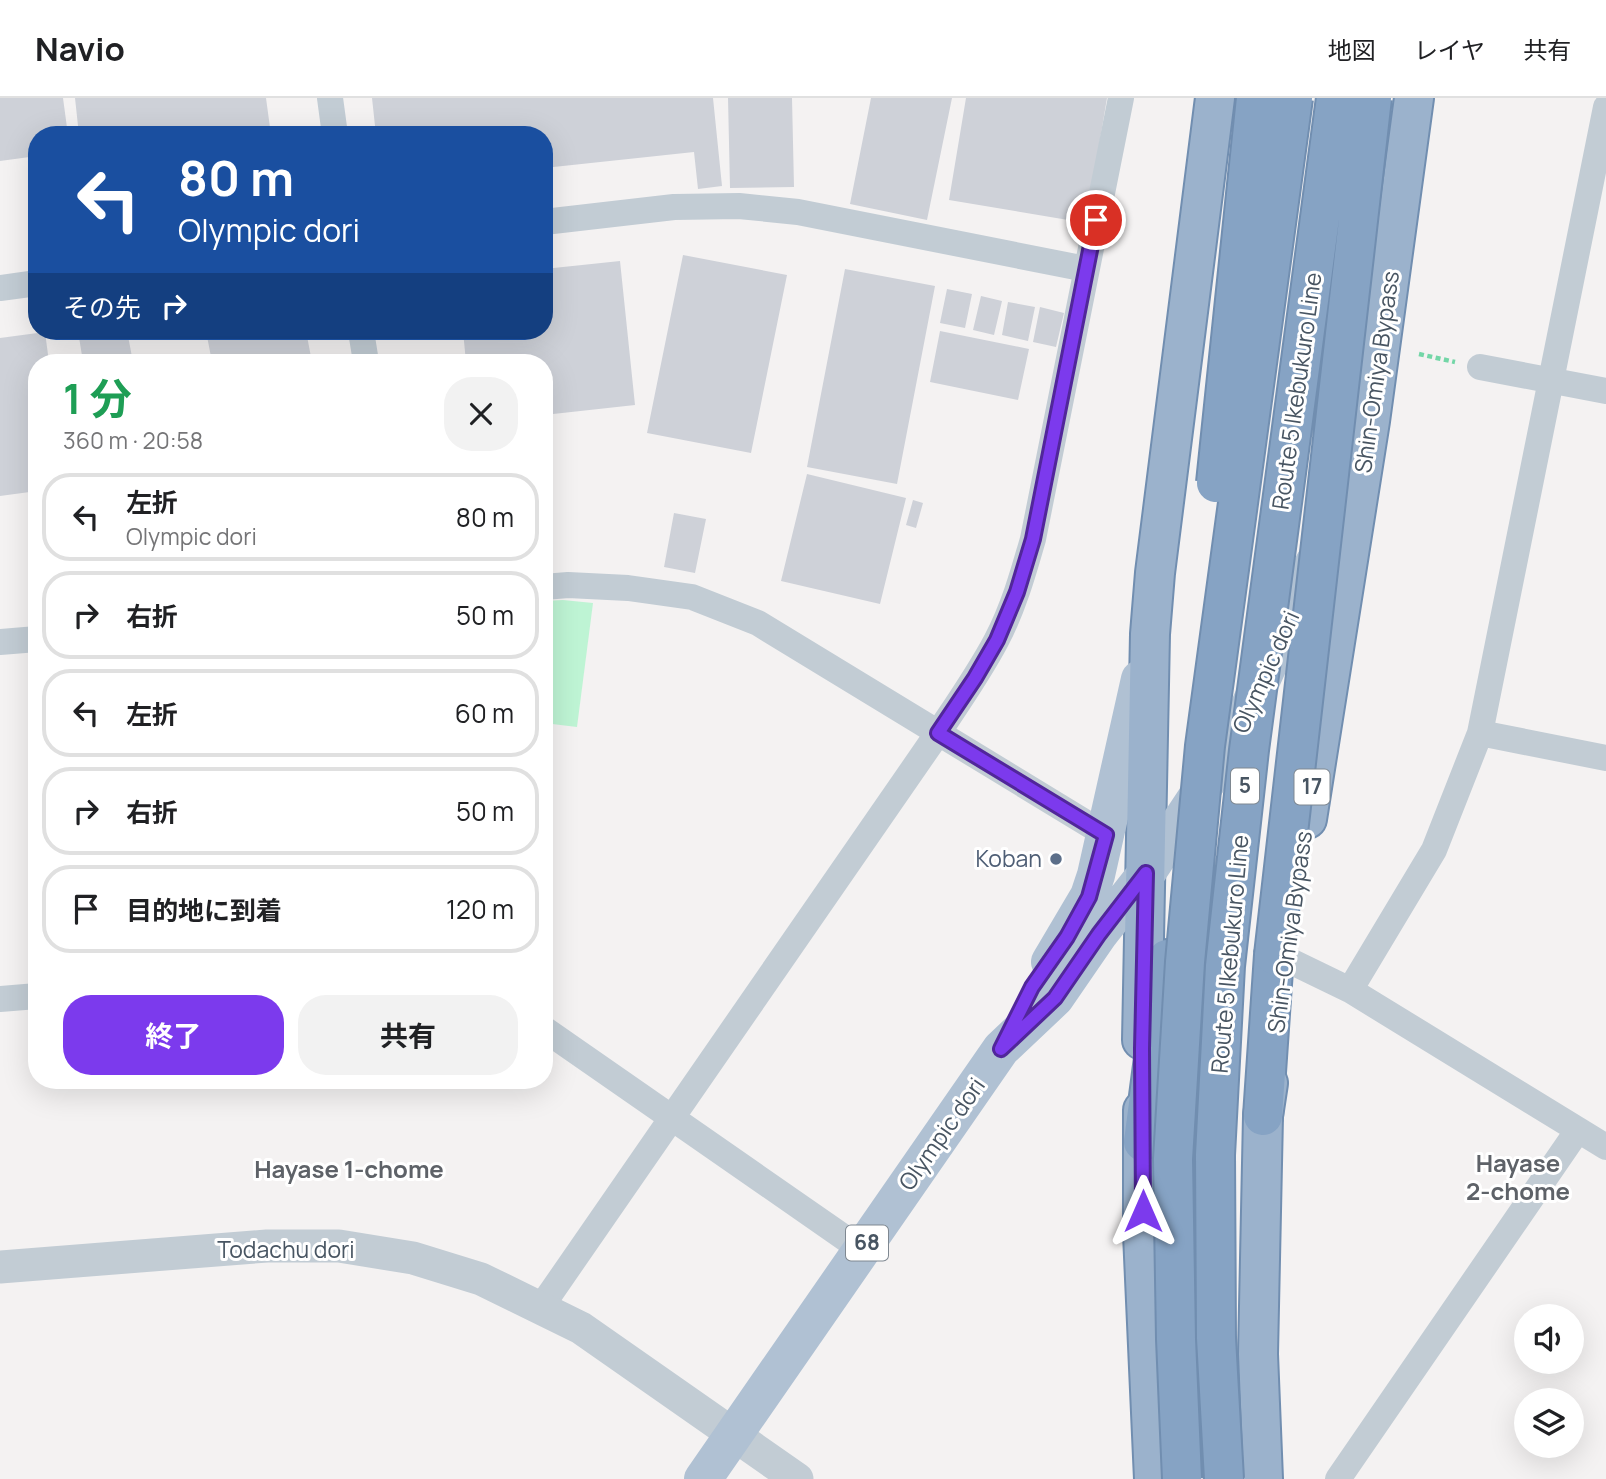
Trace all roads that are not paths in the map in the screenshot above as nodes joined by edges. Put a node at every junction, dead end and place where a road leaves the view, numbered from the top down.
1 (330, 98) edge
2 (1121, 98) edge
3 (1216, 98) edge
4 (1256, 98) edge
5 (1293, 98) edge
6 (1336, 98) edge
7 (1372, 98) edge
8 (1414, 98) edge
9 (1606, 107) edge
10 (334, 126) edge
11 (553, 221) edge
12 (1086, 270) junction
13 (28, 284) edge
14 (0, 288) edge
15 (1480, 367) road end
16 (1552, 380) junction
17 (1606, 391) edge
18 (1370, 421) junction
19 (553, 586) edge
20 (1150, 634) junction
21 (28, 640) edge
22 (0, 642) edge
23 (938, 733) junction
24 (1480, 733) junction
25 (1606, 758) edge
26 (1106, 835) junction
27 (1146, 873) junction
28 (1279, 956) junction
29 (1350, 990) junction
30 (28, 997) edge
31 (0, 999) edge
32 (553, 1035) edge
33 (1001, 1049) junction
34 (672, 1118) junction
35 (1578, 1130) junction
36 (1143, 1142) junction
37 (1606, 1147) edge
38 (862, 1250) junction
39 (0, 1267) edge
40 (541, 1307) junction
41 (733, 1436) junction
42 (703, 1479) edge
43 (797, 1479) edge
44 (1154, 1479) edge
45 (1182, 1479) edge
46 (1224, 1479) edge
47 (1263, 1479) edge
48 (1338, 1479) edge

1 - 10 street
2 - 12 street
3 - 20 highway
4 - 36 highway, bridge
5 - 45 highway, Route 5 Ikebukuro Line / 5, bridge
6 - 46 highway, Route 5 Ikebukuro Line / 5, bridge
7 - 28 highway, bridge
8 - 18 highway, Shin-Omiya Bypass / 17
9 - 16 street
11 - 12 street
12 - 23 street
13 - 14 street
15 - 16 street
16 - 17 street
16 - 24 street
18 - 27 main road, Olympic dori / 68
18 - 28 highway, Shin-Omiya Bypass / 17
19 - 23 street
20 - 26 main road, 68
20 - 27 highway
21 - 22 street
23 - 26 street
23 - 34 street
24 - 25 street
24 - 29 street
26 - 33 main road, 68
27 - 33 main road, Olympic dori / 68
27 - 36 highway
28 - 29 street
28 - 47 highway
29 - 35 street
30 - 31 street
32 - 34 street
33 - 38 main road, Olympic dori / 68
34 - 38 street
34 - 40 street
35 - 37 street
35 - 48 street
36 - 44 highway
38 - 41 main road, Olympic dori / 68
39 - 40 street, Todachu dori
40 - 41 street, Todachu dori
41 - 42 main road, Olympic dori / 68
41 - 43 street, Todachu dori

